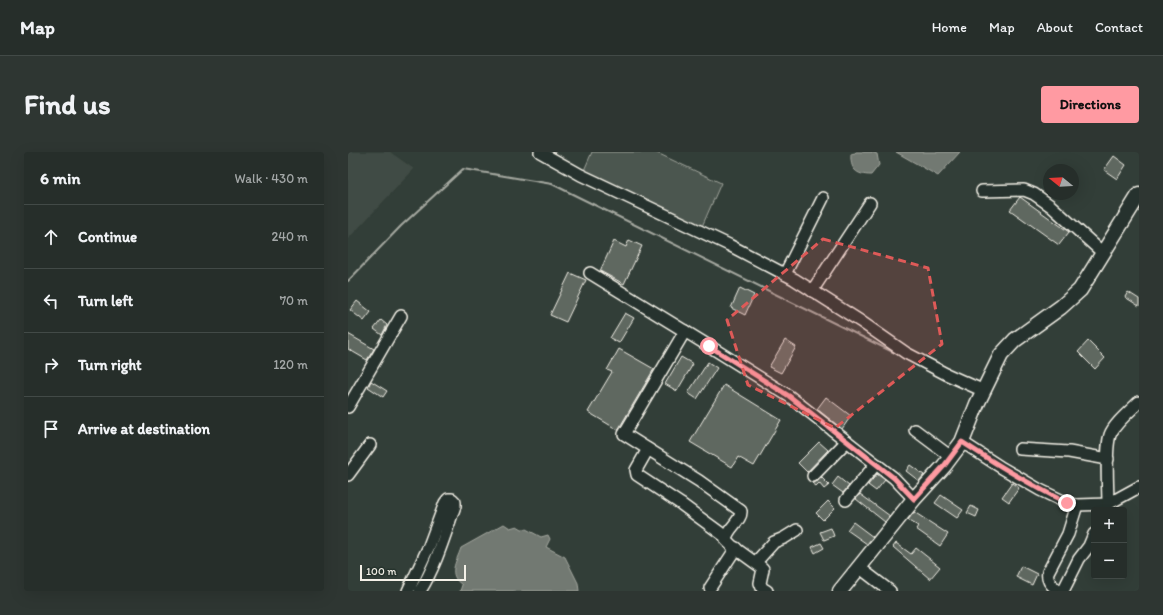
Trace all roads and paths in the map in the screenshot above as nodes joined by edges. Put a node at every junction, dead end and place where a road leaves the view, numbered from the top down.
1 (540, 152) edge
2 (982, 191) dead end
3 (1139, 195) edge
4 (823, 198) dead end
5 (870, 203) dead end
6 (1103, 252) junction
7 (590, 273) dead end
8 (785, 274) junction
9 (812, 291) junction
10 (401, 316) dead end
11 (685, 331) junction
12 (984, 391) junction
13 (1139, 402) edge
14 (348, 407) edge
15 (915, 430) dead end
16 (847, 441) junction
17 (962, 442) junction
18 (370, 446) dead end
19 (648, 449) junction
20 (1020, 449) dead end
21 (951, 457) junction
22 (1108, 459) junction
23 (876, 464) junction
24 (348, 475) edge
25 (813, 476) dead end
26 (1139, 487) edge
27 (914, 499) junction
28 (846, 500) dead end
29 (1077, 505) junction
30 (1103, 505) edge
31 (797, 530) dead end
32 (726, 537) junction
33 (1091, 541) edge
34 (736, 548) junction
35 (756, 562) junction
36 (860, 568) junction
37 (710, 588) dead end
38 (408, 591) edge
39 (420, 591) edge
40 (767, 591) edge
41 (841, 591) edge
42 (890, 591) edge
43 (1058, 591) edge
44 (1063, 591) edge

1 - 8 street
2 - 6 street
3 - 6 main road
4 - 8 street
5 - 9 street
6 - 12 main road
7 - 11 street
8 - 9 street
9 - 12 street
10 - 14 street
11 - 16 street
11 - 19 street
12 - 17 main road
13 - 22 street
15 - 21 street
16 - 23 street
16 - 25 street
17 - 21 main road
17 - 29 street
18 - 24 street
19 - 32 street
19 - 32 street
20 - 22 street
21 - 27 main road
22 - 30 street
23 - 27 street
23 - 28 street
26 - 30 street
27 - 36 main road
29 - 30 street
29 - 43 street
31 - 35 street
32 - 34 street
33 - 44 street
34 - 35 street
34 - 37 street
35 - 40 street
36 - 41 main road
36 - 42 street
38 - 39 street

